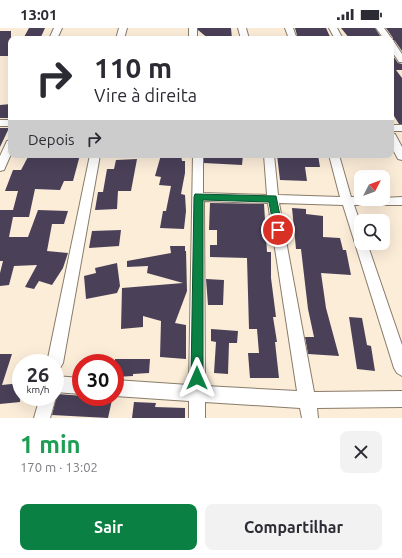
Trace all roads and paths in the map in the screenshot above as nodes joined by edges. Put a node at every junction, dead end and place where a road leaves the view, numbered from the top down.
1 (394, 48) edge
2 (402, 60) edge
3 (394, 141) edge
4 (8, 150) edge
5 (402, 156) edge
6 (94, 158) edge
7 (198, 158) edge
8 (269, 158) edge
9 (335, 158) edge
10 (0, 167) edge
11 (198, 197) junction
12 (273, 199) junction
13 (347, 201) junction
14 (402, 201) edge
15 (57, 354) edge
16 (402, 368) edge
17 (124, 389) edge
18 (197, 393) junction
19 (402, 399) edge
20 (308, 400) junction
21 (45, 406) edge
22 (42, 418) edge
23 (197, 418) edge
24 (310, 418) edge

1 - 2 street
3 - 5 street
4 - 10 street
6 - 15 street
7 - 11 street
8 - 12 street
9 - 13 street
11 - 12 street
11 - 18 street
12 - 13 street
12 - 20 street
13 - 14 street
13 - 16 street
17 - 18 street
18 - 20 street
18 - 23 street
19 - 20 street
20 - 24 street
21 - 22 street

